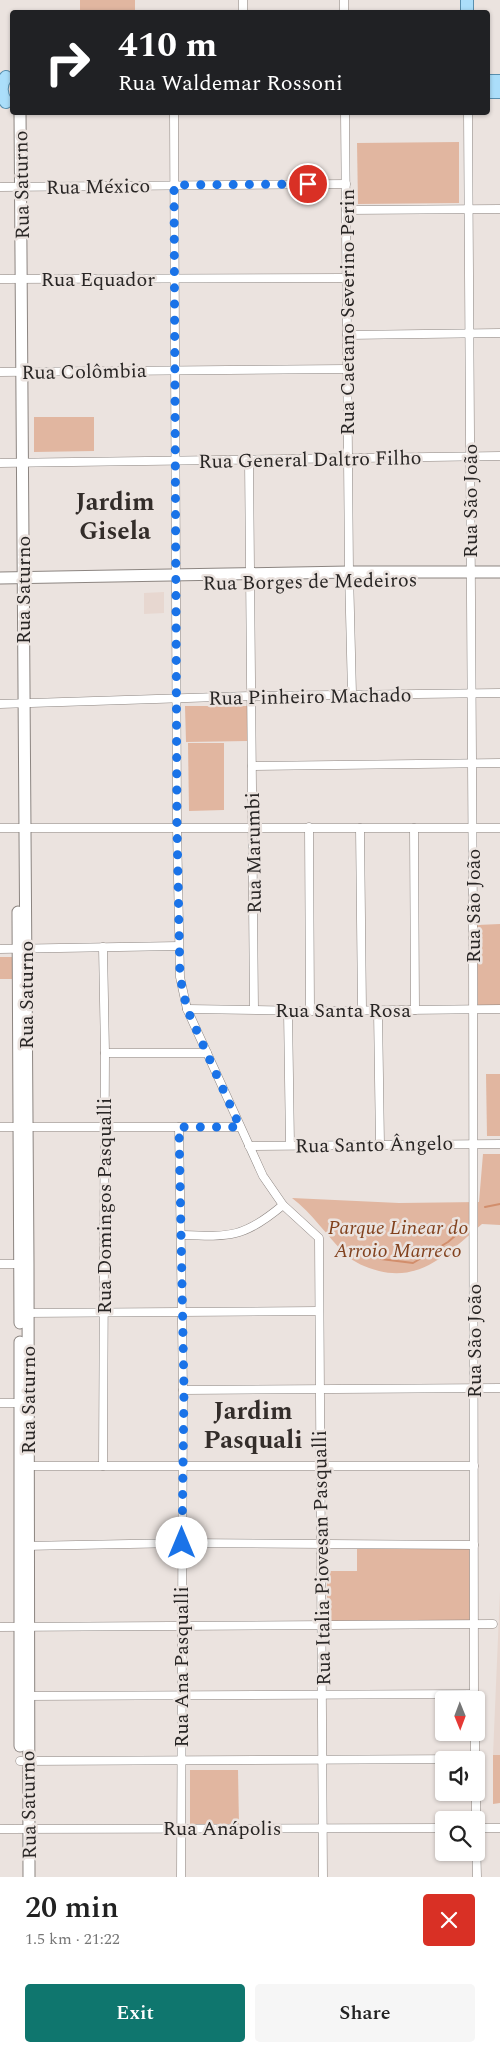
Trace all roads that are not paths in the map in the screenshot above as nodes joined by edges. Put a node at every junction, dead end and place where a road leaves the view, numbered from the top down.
1 (6, 77) edge
2 (6, 102) edge
3 (14, 115) edge
4 (20, 115) edge
5 (174, 115) edge
6 (345, 115) edge
7 (468, 115) edge
8 (346, 184) junction
9 (174, 185) junction
10 (0, 187) edge
11 (18, 187) junction
12 (468, 209) junction
13 (500, 209) edge
14 (346, 210) junction
15 (174, 278) junction
16 (347, 278) junction
17 (0, 279) edge
18 (19, 279) junction
19 (500, 333) edge
20 (469, 334) junction
21 (347, 335) junction
22 (347, 369) junction
23 (175, 370) junction
24 (0, 372) edge
25 (20, 372) junction
26 (500, 456) edge
27 (470, 457) junction
28 (348, 458) junction
29 (249, 460) junction
30 (175, 461) junction
31 (0, 463) edge
32 (19, 463) junction
33 (500, 572) edge
34 (349, 576) junction
35 (471, 576) junction
36 (0, 578) edge
37 (177, 578) junction
38 (249, 578) junction
39 (500, 580) edge
40 (20, 581) junction
41 (0, 585) edge
42 (472, 693) junction
43 (500, 693) edge
44 (352, 694) junction
45 (250, 696) junction
46 (177, 698) junction
47 (0, 704) edge
48 (20, 704) junction
49 (472, 763) junction
50 (500, 763) edge
51 (252, 766) junction
52 (0, 828) edge
53 (21, 828) junction
54 (177, 828) junction
55 (253, 828) junction
56 (309, 828) junction
57 (360, 828) junction
58 (414, 828) junction
59 (472, 828) junction
60 (500, 828) edge
61 (179, 946) junction
62 (103, 947) junction
63 (0, 949) edge
64 (22, 949) junction
65 (187, 1009) junction
66 (254, 1009) junction
67 (473, 1009) junction
68 (500, 1009) edge
69 (288, 1010) junction
70 (362, 1010) junction
71 (415, 1010) junction
72 (310, 1011) junction
73 (378, 1011) junction
74 (105, 1053) junction
75 (207, 1053) junction
76 (104, 1125) junction
77 (23, 1126) junction
78 (0, 1127) edge
79 (179, 1127) junction
80 (240, 1127) junction
81 (473, 1143) junction
82 (500, 1144) edge
83 (380, 1145) junction
84 (249, 1146) junction
85 (290, 1146) junction
86 (283, 1205) junction
87 (180, 1235) junction
88 (0, 1264) edge
89 (23, 1264) junction
90 (319, 1311) junction
91 (24, 1312) junction
92 (104, 1313) junction
93 (182, 1313) junction
94 (320, 1388) junction
95 (474, 1388) junction
96 (500, 1388) edge
97 (184, 1390) junction
98 (24, 1403) junction
99 (0, 1404) edge
100 (182, 1465) junction
101 (24, 1466) junction
102 (103, 1466) junction
103 (474, 1466) junction
104 (320, 1467) junction
105 (182, 1543) junction
106 (320, 1545) junction
107 (474, 1545) junction
108 (24, 1546) junction
109 (475, 1624) junction
110 (493, 1624) dead end
111 (322, 1625) junction
112 (0, 1626) edge
113 (24, 1626) junction
114 (181, 1626) junction
115 (474, 1691) edge
116 (181, 1695) junction
117 (322, 1695) junction
118 (24, 1696) junction
119 (435, 1696) edge
120 (435, 1760) edge
121 (24, 1761) junction
122 (181, 1761) junction
123 (322, 1761) junction
124 (181, 1828) junction
125 (435, 1828) edge
126 (485, 1828) edge
127 (500, 1828) edge
128 (0, 1829) edge
129 (24, 1829) junction
130 (322, 1829) junction
131 (477, 1861) edge
132 (21, 1877) edge
133 (29, 1877) edge
134 (181, 1877) edge
135 (322, 1877) edge
136 (477, 1877) edge

1 - 2 main road
3 - 11 street, Rua Saturno
4 - 11 street, Rua Saturno
5 - 9 street
6 - 8 street, Rua Caetano Severino Perin
7 - 12 street, Rua São João
8 - 9 street, Rua México
8 - 14 street, Rua Caetano Severino Perin
9 - 11 street, Rua México
9 - 15 street
10 - 11 street, Rua México
11 - 18 street, Rua Saturno
12 - 13 street
12 - 14 street
12 - 20 street, Rua São João
14 - 16 street, Rua Caetano Severino Perin
15 - 16 street, Rua Equador
15 - 18 street, Rua Equador
15 - 23 street
16 - 21 street, Rua Caetano Severino Perin
17 - 18 street, Rua Equador
18 - 25 street, Rua Saturno
19 - 20 street
20 - 21 street
20 - 27 street, Rua São João
21 - 22 street, Rua Caetano Severino Perin
22 - 23 street, Rua Colômbia
22 - 28 street, Rua Caetano Severino Perin
23 - 25 street, Rua Colômbia
23 - 30 street
24 - 25 street, Rua Colômbia
25 - 32 street, Rua Saturno
26 - 27 street, Rua General Daltro Filho
27 - 28 street, Rua General Daltro Filho
27 - 35 street, Rua São João
28 - 29 street, Rua General Daltro Filho
28 - 34 street, Rua Caetano Severino Perin
29 - 30 street, Rua General Daltro Filho
29 - 38 street, Rua Marumbi
30 - 32 street, Rua General Daltro Filho
30 - 37 street
31 - 32 street, Rua General Daltro Filho
32 - 40 street, Rua Saturno
33 - 35 street
34 - 35 street, Rua Borges de Medeiros
34 - 38 street, Rua Borges de Medeiros
34 - 44 street, Rua Caetano Severino Perin
35 - 39 street, Rua Borges de Medeiros
35 - 42 street, Rua São João
36 - 40 street, Rua Borges de Medeiros
37 - 38 street, Rua Borges de Medeiros
37 - 40 street, Rua Borges de Medeiros
37 - 46 street
38 - 45 street, Rua Marumbi
40 - 41 street, Rua Borges de Medeiros
40 - 48 street, Rua Saturno
42 - 43 street, Rua Pinheiro Machado
42 - 44 street, Rua Pinheiro Machado
42 - 49 street, Rua São João
44 - 45 street, Rua Pinheiro Machado
45 - 46 street, Rua Pinheiro Machado
45 - 51 street, Rua Marumbi
46 - 48 street, Rua Pinheiro Machado
46 - 54 street
47 - 48 street, Rua Pinheiro Machado
48 - 53 street, Rua Saturno
49 - 50 street
49 - 51 street
49 - 59 street, Rua São João
51 - 55 street, Rua Marumbi
52 - 53 street
53 - 54 street
53 - 64 street, Rua Saturno
54 - 55 street
54 - 61 street
55 - 56 street
55 - 66 street, Rua Marumbi
56 - 57 street
56 - 72 street
57 - 58 street
57 - 70 street
58 - 59 street
58 - 71 street
59 - 60 street
59 - 67 street, Rua São João
61 - 62 street
61 - 65 street
62 - 64 street
62 - 74 street, Rua Domingos Pasqualli
63 - 64 street
64 - 77 street, Rua Saturno
65 - 66 street, Rua Santa Rosa
65 - 75 street
66 - 69 street, Rua Santa Rosa
67 - 68 street, Rua Santa Rosa
67 - 71 street, Rua Santa Rosa
67 - 81 street, Rua São João
69 - 72 street, Rua Santa Rosa
69 - 85 street
70 - 72 street, Rua Santa Rosa
70 - 73 street, Rua Santa Rosa
71 - 73 street, Rua Santa Rosa
73 - 83 street
74 - 75 street
74 - 76 street, Rua Domingos Pasqualli
75 - 80 street
76 - 77 street
76 - 79 street
76 - 92 street, Rua Domingos Pasqualli
77 - 78 street
77 - 89 street, Rua Saturno
79 - 80 street
79 - 87 street, Rua Ana Pasqualli
80 - 84 street
81 - 82 street, Rua Santo Ângelo
81 - 83 street, Rua Santo Ângelo
81 - 95 street, Rua São João
83 - 85 street, Rua Santo Ângelo
84 - 85 street, Rua Santo Ângelo
84 - 86 street
86 - 87 street
86 - 90 street, Rua Italia Piovesan Pasqualli
87 - 93 street, Rua Ana Pasqualli
88 - 89 street
89 - 91 street, Rua Saturno
90 - 93 street
90 - 94 street, Rua Italia Piovesan Pasqualli
91 - 92 street
91 - 98 street, Rua Saturno
92 - 93 street
92 - 102 street, Rua Domingos Pasqualli
93 - 97 street, Rua Ana Pasqualli
94 - 95 street
94 - 97 street
94 - 104 street, Rua Italia Piovesan Pasqualli
95 - 96 street
95 - 103 street, Rua São João
97 - 100 street, Rua Ana Pasqualli
98 - 99 street
98 - 101 street, Rua Saturno
100 - 102 street
100 - 104 street
100 - 105 street, Rua Ana Pasqualli
101 - 102 street
101 - 108 street, Rua Saturno
103 - 104 street
103 - 107 street, Rua São João
104 - 106 street, Rua Italia Piovesan Pasqualli
105 - 106 street
105 - 108 street
105 - 114 street, Rua Ana Pasqualli
106 - 107 street
106 - 111 street, Rua Italia Piovesan Pasqualli
107 - 109 street, Rua São João
108 - 113 street, Rua Saturno
109 - 110 street
109 - 111 street
109 - 115 street, Rua São João
111 - 114 street
111 - 117 street, Rua Italia Piovesan Pasqualli
112 - 113 street
113 - 114 street
113 - 118 street, Rua Saturno
114 - 116 street, Rua Ana Pasqualli
116 - 117 street
116 - 118 street
116 - 122 street, Rua Ana Pasqualli
117 - 119 street
117 - 123 street, Rua Italia Piovesan Pasqualli
118 - 121 street, Rua Saturno
120 - 123 street
121 - 122 street
121 - 129 street, Rua Saturno
122 - 123 street
122 - 124 street, Rua Ana Pasqualli
123 - 130 street, Rua Italia Piovesan Pasqualli
124 - 129 street, Rua Anápolis
124 - 130 street, Rua Anápolis
124 - 134 street, Rua Ana Pasqualli
125 - 130 street, Rua Anápolis
126 - 127 street
128 - 129 street, Rua Anápolis
129 - 132 street, Rua Saturno
129 - 133 street, Rua Saturno
130 - 135 street, Rua Italia Piovesan Pasqualli
131 - 136 street

